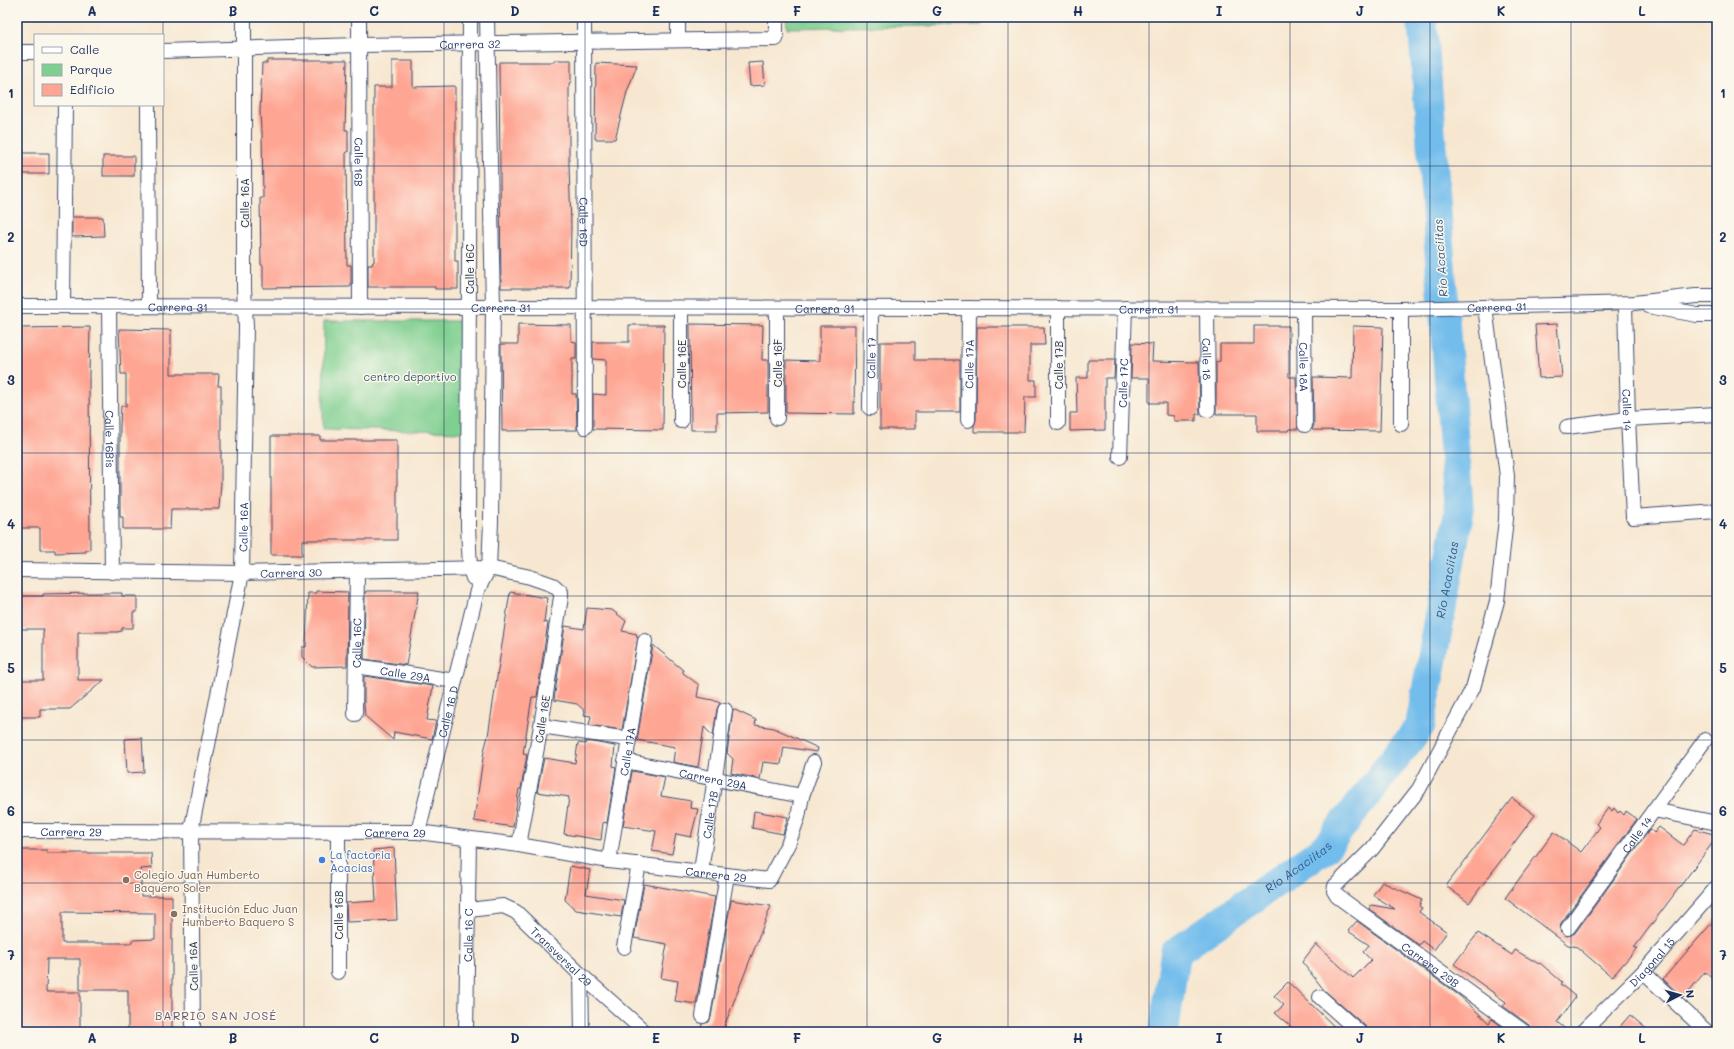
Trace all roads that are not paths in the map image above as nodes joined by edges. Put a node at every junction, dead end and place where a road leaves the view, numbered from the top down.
1 (244, 17) edge
2 (359, 17) edge
3 (470, 17) edge
4 (487, 17) edge
5 (584, 17) edge
6 (678, 17) edge
7 (776, 17) edge
8 (678, 40) junction
9 (583, 42) junction
10 (487, 43) junction
11 (470, 44) junction
12 (359, 45) junction
13 (244, 49) junction
14 (164, 50) edge
15 (17, 52) edge
16 (34, 52) edge
17 (65, 106) edge
18 (148, 106) edge
19 (1717, 296) edge
20 (1630, 304) junction
21 (17, 306) edge
22 (63, 306) junction
23 (109, 306) junction
24 (149, 306) junction
25 (245, 306) junction
26 (493, 306) junction
27 (360, 307) junction
28 (583, 307) junction
29 (1482, 307) junction
30 (469, 308) junction
31 (681, 308) junction
32 (777, 308) junction
33 (871, 308) junction
34 (969, 308) junction
35 (1058, 308) junction
36 (1125, 308) junction
37 (1207, 308) junction
38 (1304, 309) junction
39 (1401, 309) junction
40 (1717, 315) edge
41 (870, 408) dead end
42 (1208, 410) dead end
43 (1717, 414) edge
44 (777, 418) dead end
45 (1628, 419) junction
46 (968, 420) dead end
47 (681, 421) dead end
48 (1058, 423) dead end
49 (1401, 424) dead end
50 (1305, 425) dead end
51 (585, 427) dead end
52 (1567, 427) dead end
53 (1120, 457) dead end
54 (1717, 511) edge
55 (489, 568) junction
56 (470, 569) junction
57 (17, 570) edge
58 (112, 572) junction
59 (357, 572) junction
60 (242, 574) junction
61 (477, 591) junction
62 (561, 592) joint
63 (645, 641) dead end
64 (356, 666) junction
65 (455, 681) junction
66 (725, 710) dead end
67 (355, 714) dead end
68 (541, 726) junction
69 (628, 740) junction
70 (1705, 740) dead end
71 (625, 761) junction
72 (814, 762) dead end
73 (715, 777) junction
74 (802, 796) junction
75 (1654, 810) junction
76 (1717, 822) edge
77 (17, 831) edge
78 (191, 831) junction
79 (418, 832) junction
80 (338, 833) junction
81 (469, 839) junction
82 (520, 845) junction
83 (609, 861) junction
84 (639, 864) junction
85 (701, 871) junction
86 (727, 875) junction
87 (1717, 887) edge
88 (469, 910) junction
89 (1568, 928) dead end
90 (624, 947) dead end
91 (338, 972) dead end
92 (1643, 972) junction
93 (581, 975) junction
94 (1320, 997) dead end
95 (703, 1016) dead end
96 (193, 1032) edge
97 (466, 1032) edge
98 (582, 1032) edge
99 (645, 1032) edge
100 (1359, 1032) edge
101 (1524, 1032) edge
102 (1582, 1032) edge
103 (1707, 1032) edge

1 - 13 street, Calle 16A
2 - 12 street, Calle 16B
3 - 11 street, Calle 16C
4 - 10 street, Calle 16C
5 - 9 street, Calle 16D
6 - 8 street
7 - 8 street, Carrera 32
8 - 9 street, Carrera 32
9 - 10 street, Carrera 32
9 - 28 street, Calle 16D
10 - 11 street, Carrera 32
10 - 26 street, Calle 16C
11 - 12 street, Carrera 32
11 - 30 street, Calle 16C
12 - 13 street, Carrera 32
12 - 27 street, Calle 16B
13 - 14 street, Carrera 32
13 - 25 street, Calle 16A
15 - 16 street
17 - 22 street
18 - 24 street
19 - 20 street, Carrera 31
20 - 29 street, Carrera 31
20 - 40 street, Carrera 31
20 - 45 street, Calle 14
21 - 22 street, Carrera 31
22 - 23 street, Carrera 31
23 - 24 street, Carrera 31
23 - 58 street, Calle 16Bis
24 - 25 street, Carrera 31
25 - 27 street, Carrera 31
25 - 60 street, Calle 16A
26 - 28 street, Carrera 31
26 - 30 street, Carrera 31
26 - 55 street, Calle 16C
27 - 30 street, Carrera 31
28 - 31 street, Carrera 31
28 - 51 street, Calle 16D
29 - 39 street, Carrera 31
29 - 101 street, Carrera 29B
30 - 56 street, Calle 16C
31 - 32 street, Carrera 31
31 - 47 street, Calle 16E
32 - 33 street, Carrera 31
32 - 44 street, Calle 16F
33 - 34 street, Carrera 31
33 - 41 street, Calle 17
34 - 35 street, Carrera 31
34 - 46 street, Calle 17A
35 - 36 street, Carrera 31
35 - 48 street, Calle 17B
36 - 37 street, Carrera 31
36 - 53 street, Calle 17C
37 - 38 street, Carrera 31
37 - 42 street, Calle 18
38 - 39 street, Carrera 31
38 - 50 street, Calle 18A
39 - 49 street
43 - 45 street
45 - 52 street
45 - 54 street, Calle 14
55 - 56 street, Carrera 30
55 - 61 street, Calle 16 D
55 - 62 street, Carrera 30
56 - 59 street, Carrera 30
56 - 61 street
57 - 58 street, Carrera 30
58 - 60 street, Carrera 30
59 - 60 street, Carrera 30
59 - 64 street, Calle 16C
60 - 78 street, Calle 16A
61 - 65 street, Calle 16 D
62 - 68 street, Calle 16E
63 - 69 street, Calle 17A
64 - 65 street, Calle 29A
64 - 67 street, Calle 16C
65 - 79 street, Calle 16 D
66 - 73 street, Calle 17B
68 - 69 street
68 - 82 street, Calle 16E
69 - 71 street, Calle 17A
70 - 75 street, Calle 14
71 - 73 street, Carrera 29A
71 - 83 street, Calle 17A
72 - 74 street
73 - 74 street, Carrera 29A
73 - 85 street, Calle 17B
74 - 86 street, Carrera 29
75 - 76 street
75 - 89 street, Calle 14
77 - 78 street, Carrera 29
78 - 80 street, Carrera 29
78 - 96 street, Calle 16A
79 - 80 street, Carrera 29
79 - 81 street, Carrera 29
80 - 91 street, Calle 16B
81 - 82 street, Carrera 29
81 - 88 street, Calle 16 C
82 - 83 street, Carrera 29
83 - 84 street, Carrera 29
84 - 85 street, Carrera 29
84 - 90 street
85 - 86 street, Carrera 29
86 - 95 street
87 - 92 street, Diagonal 15
88 - 93 street, Transversal 29
88 - 97 street, Calle 16 C
92 - 102 street, Diagonal 15
92 - 103 street
93 - 98 street
93 - 99 street, Transversal 29
94 - 100 street

